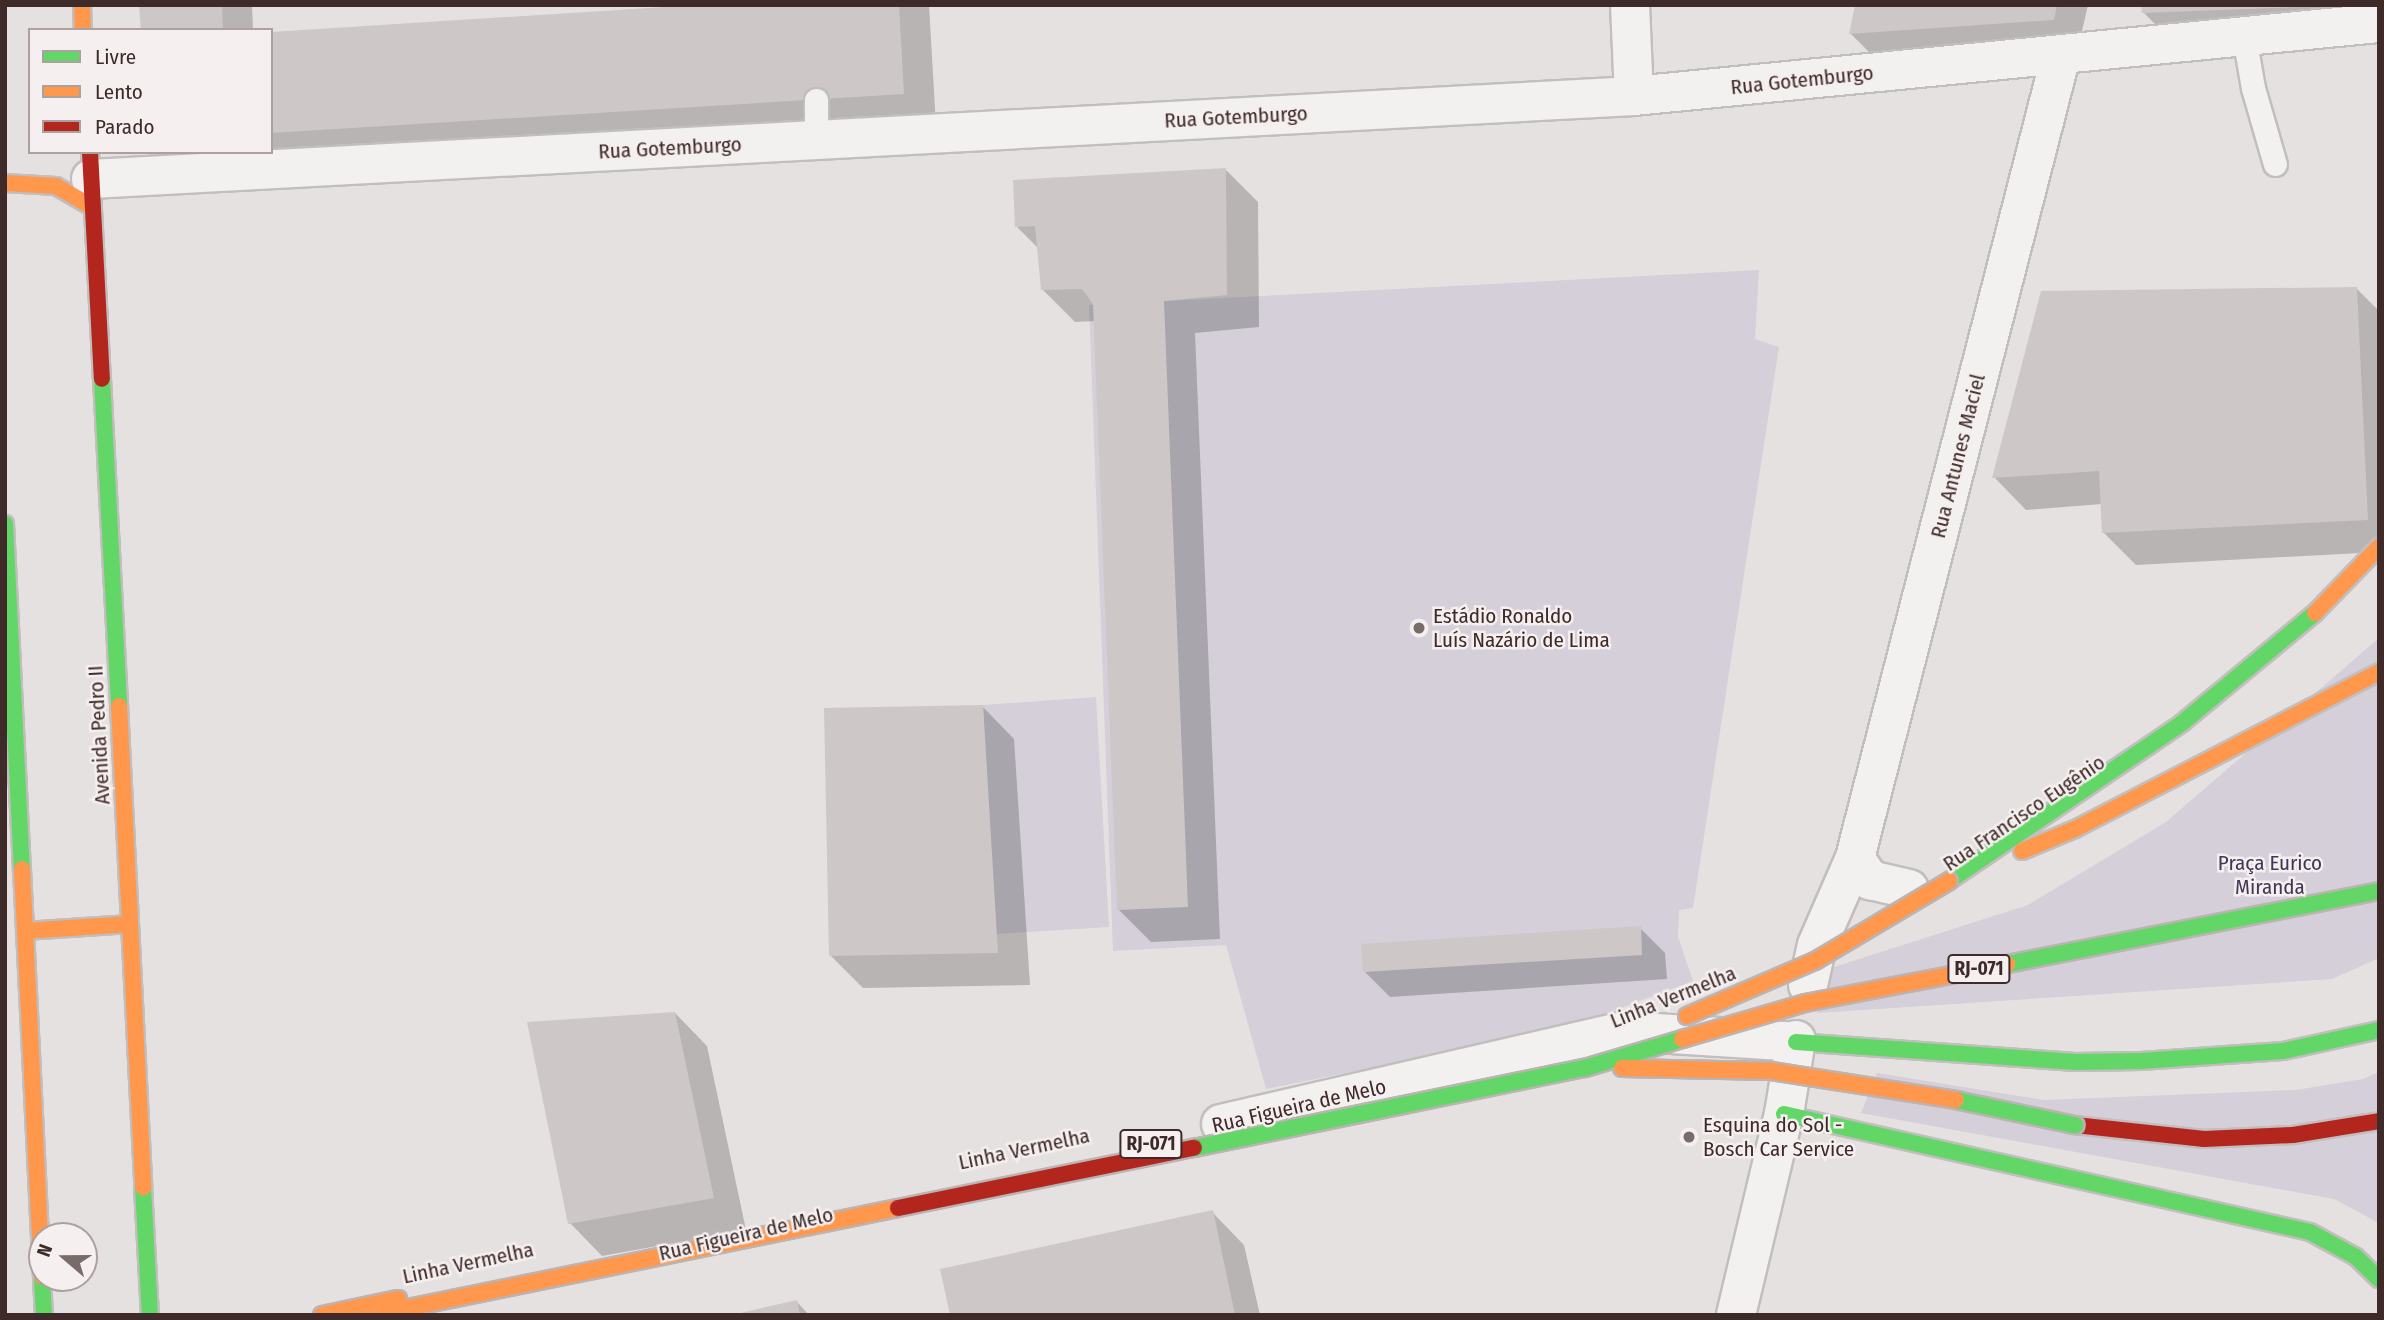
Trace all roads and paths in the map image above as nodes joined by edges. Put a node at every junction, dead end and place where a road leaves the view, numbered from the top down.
1 (82, 5) edge
2 (1630, 5) edge
3 (2379, 23) edge
4 (83, 28) edge
5 (2244, 36) junction
6 (2061, 55) junction
7 (1634, 96) junction
8 (816, 100) dead end
9 (817, 140) junction
10 (2275, 164) dead end
11 (91, 179) edge
12 (5, 183) edge
13 (5, 524) edge
14 (2379, 527) edge
15 (2379, 547) edge
16 (2379, 672) edge
17 (1855, 858) junction
18 (1949, 881) junction
19 (1909, 889) junction
20 (2379, 891) edge
21 (130, 924) junction
22 (25, 931) junction
23 (1817, 945) junction
24 (2379, 1030) edge
25 (1623, 1031) junction
26 (1796, 1042) junction
27 (1585, 1068) junction
28 (1784, 1114) junction
29 (2379, 1121) edge
30 (39, 1222) edge
31 (2379, 1279) edge
32 (43, 1292) edge
33 (44, 1315) edge
34 (150, 1315) edge
35 (322, 1315) edge
36 (373, 1315) edge
37 (396, 1315) edge
38 (1736, 1315) edge

1 - 4 main road
2 - 7 street
3 - 5 street, Rua Gotemburgo
5 - 6 street, Rua Gotemburgo
5 - 10 lane
6 - 7 street, Rua Gotemburgo
6 - 17 street, Rua Antunes Maciel
7 - 9 street, Rua Gotemburgo
8 - 9 lane
9 - 11 street, Rua Gotemburgo
11 - 12 main road
11 - 21 main road, Avenida Pedro II
13 - 22 main road
14 - 19 street, Rua Francisco Eugênio
15 - 18 main road
16 - 18 main road, RJ-071
17 - 19 street
17 - 23 street, Rua Antunes Maciel
18 - 35 main road, Linha Vermelha / RJ-071, bridge
19 - 23 street, Rua Francisco Eugênio
20 - 27 main road, RJ-071, bridge
21 - 22 main road
21 - 34 main road, Avenida Pedro II
22 - 30 main road
23 - 25 street, Rua Francisco Eugênio
23 - 26 street, Rua Antunes Maciel
24 - 26 main road
25 - 26 street, Rua Figueira de Melo
25 - 37 street, Rua Figueira de Melo
26 - 28 street, Rua Antunes Maciel
27 - 29 main road, bridge
27 - 36 main road, Linha Vermelha / RJ-071, bridge
28 - 31 main road
28 - 38 street, Rua Antunes Maciel
32 - 33 main road

